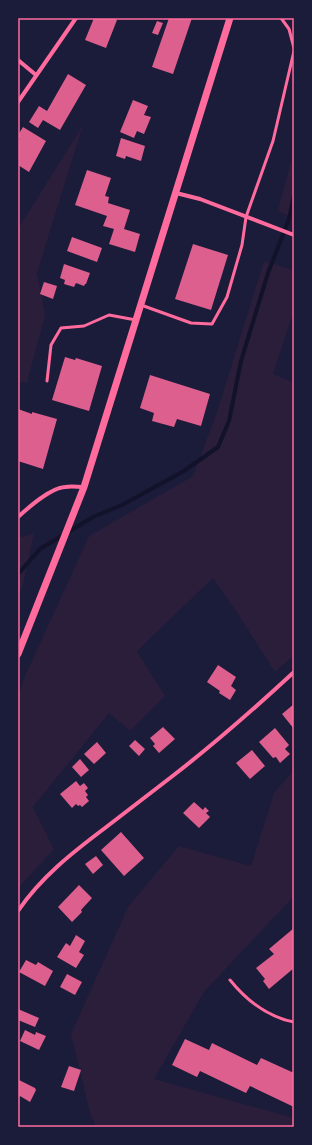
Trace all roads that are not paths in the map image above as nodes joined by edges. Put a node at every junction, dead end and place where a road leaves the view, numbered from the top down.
1 (76, 18) edge
2 (230, 18) edge
3 (281, 18) edge
4 (294, 48) edge
5 (294, 51) edge
6 (18, 60) edge
7 (36, 75) junction
8 (18, 102) edge
9 (176, 193) junction
10 (246, 217) junction
11 (294, 235) edge
12 (141, 305) junction
13 (136, 320) junction
14 (47, 381) dead end
15 (84, 487) junction
16 (18, 517) edge
17 (18, 654) edge
18 (294, 672) edge
19 (18, 911) edge
20 (230, 980) dead end
21 (294, 1022) edge

1 - 7 street
2 - 9 street
3 - 4 lane
5 - 10 lane
6 - 7 street
7 - 8 street
9 - 10 street
9 - 12 street
10 - 11 street
10 - 12 lane
12 - 13 street
13 - 14 lane
13 - 15 street
15 - 16 street
15 - 17 street
18 - 19 street
20 - 21 lane

